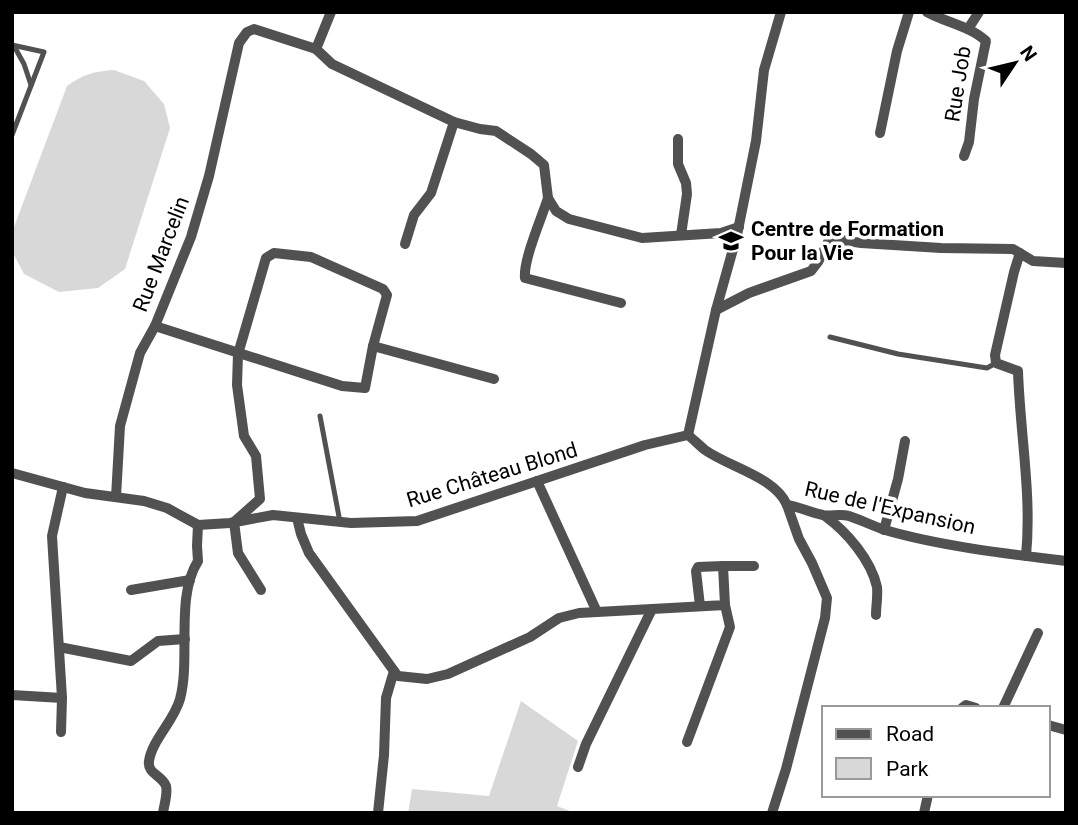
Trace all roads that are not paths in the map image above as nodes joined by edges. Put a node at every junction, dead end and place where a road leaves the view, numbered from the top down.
1 (331, 12) edge
2 (781, 12) edge
3 (909, 12) edge
4 (927, 12) edge
5 (979, 12) edge
6 (968, 29) junction
7 (13, 46) edge
8 (316, 49) junction
9 (31, 85) junction
10 (454, 122) junction
11 (880, 133) dead end
12 (12, 135) edge
13 (678, 139) dead end
14 (964, 156) dead end
15 (548, 198) junction
16 (739, 227) junction
17 (681, 235) junction
18 (405, 244) dead end
19 (1020, 253) junction
20 (1066, 263) edge
21 (621, 303) dead end
22 (716, 310) junction
23 (155, 326) junction
24 (830, 337) dead end
25 (373, 346) junction
26 (238, 354) junction
27 (996, 363) junction
28 (494, 379) dead end
29 (320, 416) dead end
30 (688, 435) junction
31 (905, 441) dead end
32 (12, 473) edge
33 (537, 481) junction
34 (62, 487) junction
35 (116, 497) junction
36 (787, 505) junction
37 (825, 516) junction
38 (297, 518) junction
39 (234, 522) junction
40 (340, 522) junction
41 (198, 525) junction
42 (884, 530) junction
43 (1026, 556) junction
44 (1066, 561) edge
45 (723, 566) junction
46 (754, 566) dead end
47 (190, 580) junction
48 (131, 590) dead end
49 (261, 590) dead end
50 (725, 605) junction
51 (699, 606) junction
52 (652, 609) junction
53 (597, 612) junction
54 (876, 615) dead end
55 (1038, 633) dead end
56 (185, 639) junction
57 (59, 647) junction
58 (394, 671) junction
59 (12, 695) edge
60 (62, 698) junction
61 (1004, 706) edge
62 (61, 732) dead end
63 (687, 742) dead end
64 (578, 767) dead end
65 (163, 813) edge
66 (378, 813) edge
67 (772, 813) edge

1 - 8 street
2 - 16 street
3 - 11 street
4 - 6 street, Rue Job
5 - 6 street
6 - 14 street, Rue Job
7 - 9 lane
7 - 9 lane
8 - 10 street
8 - 23 street, Rue Marcelin
9 - 12 lane
10 - 15 street
10 - 18 street
13 - 17 street
15 - 17 street
15 - 21 street
16 - 17 street
16 - 22 street
19 - 20 street
19 - 22 street
19 - 27 street
22 - 30 street
23 - 26 street
23 - 35 street, Rue Marcelin
24 - 27 lane
25 - 26 street
25 - 26 street
25 - 28 street
26 - 39 street
27 - 43 street
29 - 40 lane
30 - 33 street, Rue Château Blond
30 - 36 street, Rue de l'Expansion
31 - 42 street
32 - 34 street
33 - 40 street, Rue Château Blond
33 - 53 street
34 - 35 street
34 - 57 street
35 - 41 street
36 - 37 street, Rue de l'Expansion
36 - 67 street
37 - 42 street, Rue de l'Expansion
37 - 54 street
38 - 39 street, Rue Château Blond
38 - 40 street, Rue Château Blond
38 - 58 street
39 - 41 street, Rue Château Blond
39 - 49 street
41 - 47 street
42 - 43 street, Rue de l'Expansion
43 - 44 street, Rue de l'Expansion
45 - 46 street
45 - 50 street
45 - 51 street
47 - 48 street
47 - 56 street
50 - 51 street
50 - 63 street
51 - 52 street
52 - 53 street
52 - 64 street
53 - 58 street
55 - 61 street
56 - 57 street
56 - 65 street
57 - 60 street
58 - 66 street
59 - 60 street
60 - 62 street

